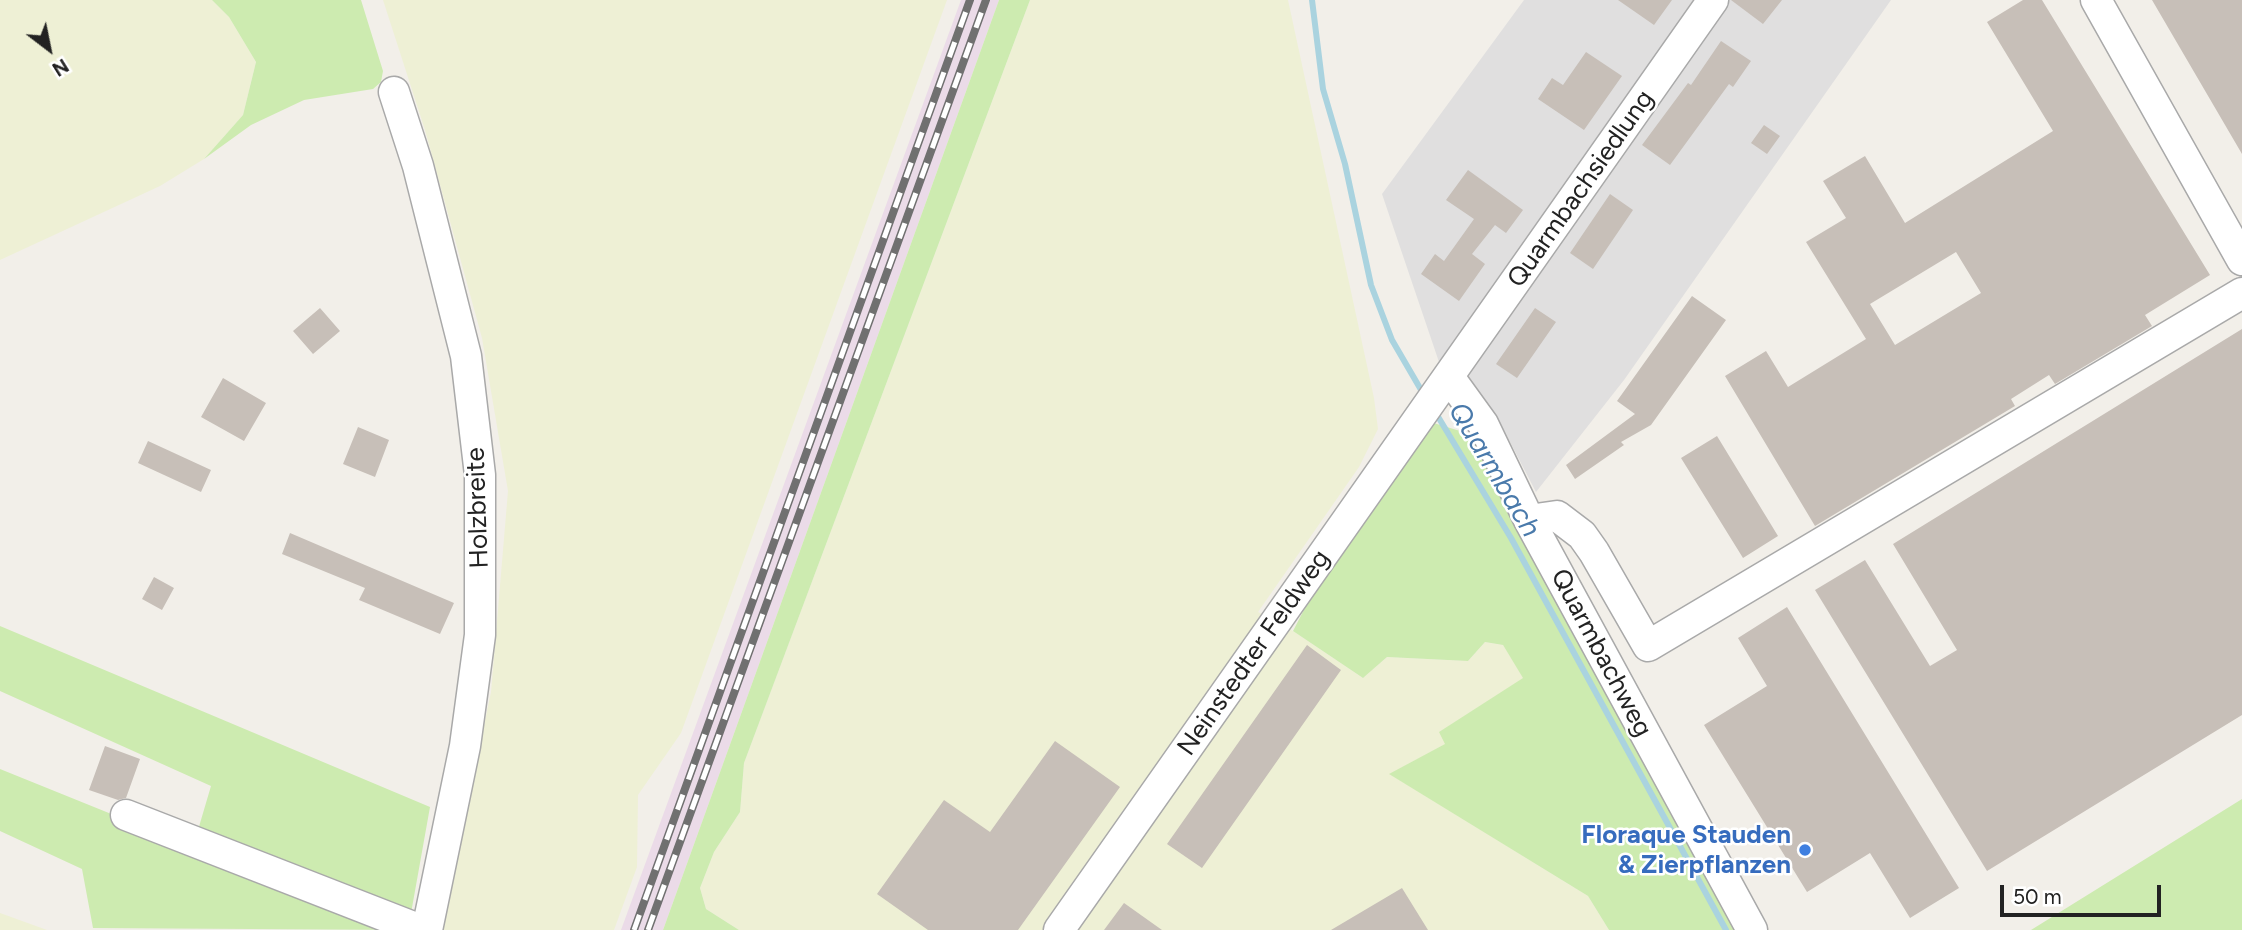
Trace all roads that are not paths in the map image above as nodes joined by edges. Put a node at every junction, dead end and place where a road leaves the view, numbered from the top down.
1 (1713, 0) edge
2 (2096, 0) edge
3 (394, 92) dead end
4 (2242, 260) edge
5 (2242, 293) edge
6 (1437, 394) junction
7 (1529, 520) junction
8 (126, 816) dead end
9 (421, 930) edge
10 (427, 930) edge
11 (1059, 930) edge
12 (1752, 930) edge

1 - 6 street, Quarmbachsiedlung
2 - 4 street
3 - 10 street, Holzbreite
5 - 7 street
6 - 7 street, Quarmbachweg
6 - 11 street, Neinstedter Feldweg
7 - 12 street, Quarmbachweg
8 - 9 street

